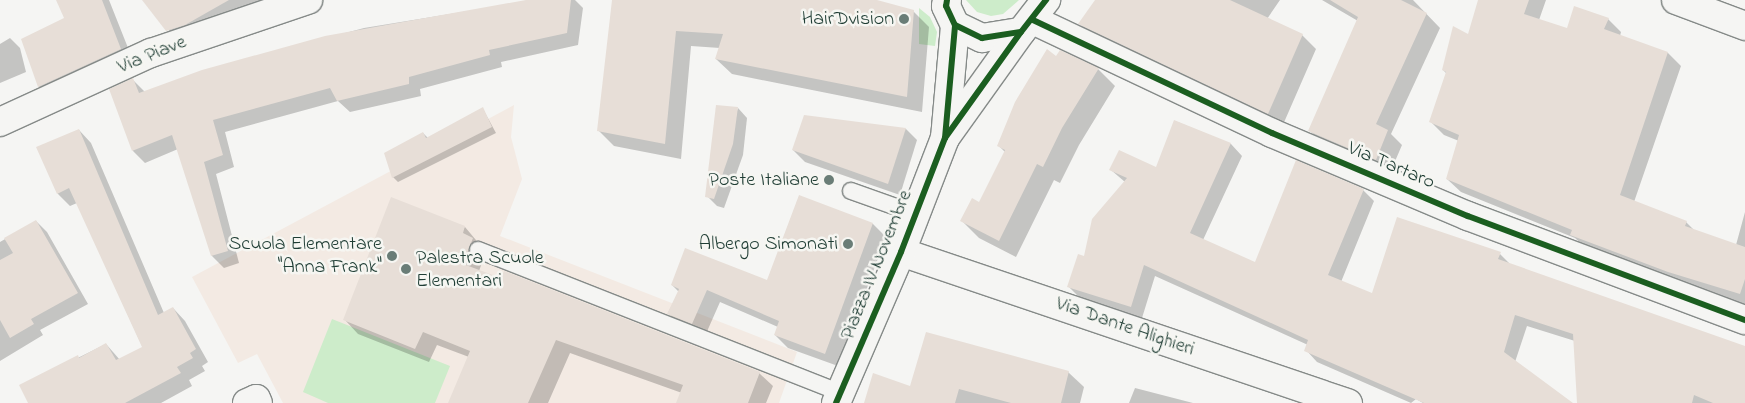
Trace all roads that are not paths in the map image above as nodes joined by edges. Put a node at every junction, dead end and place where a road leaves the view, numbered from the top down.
1 (308, 0) edge
2 (1676, 0) edge
3 (946, 8) edge
4 (1033, 17) edge
5 (1745, 26) edge
6 (0, 122) edge
7 (945, 138) junction
8 (852, 191) dead end
9 (916, 214) junction
10 (478, 250) dead end
11 (902, 252) junction
12 (1745, 320) edge
13 (838, 398) edge
14 (247, 403) edge
15 (258, 403) edge
16 (1348, 403) edge

1 - 6 street, Via Piave
2 - 5 street
3 - 4 street, Piazza IV Novembre
3 - 7 street, Piazza IV Novembre
4 - 7 street, Piazza IV Novembre
4 - 12 street, Via Tartaro
7 - 9 street, Piazza IV Novembre
8 - 9 lane
9 - 11 street, Piazza IV Novembre
10 - 13 lane
11 - 13 street, Piazza IV Novembre
11 - 16 street, Via Dante Alighieri
14 - 15 street

